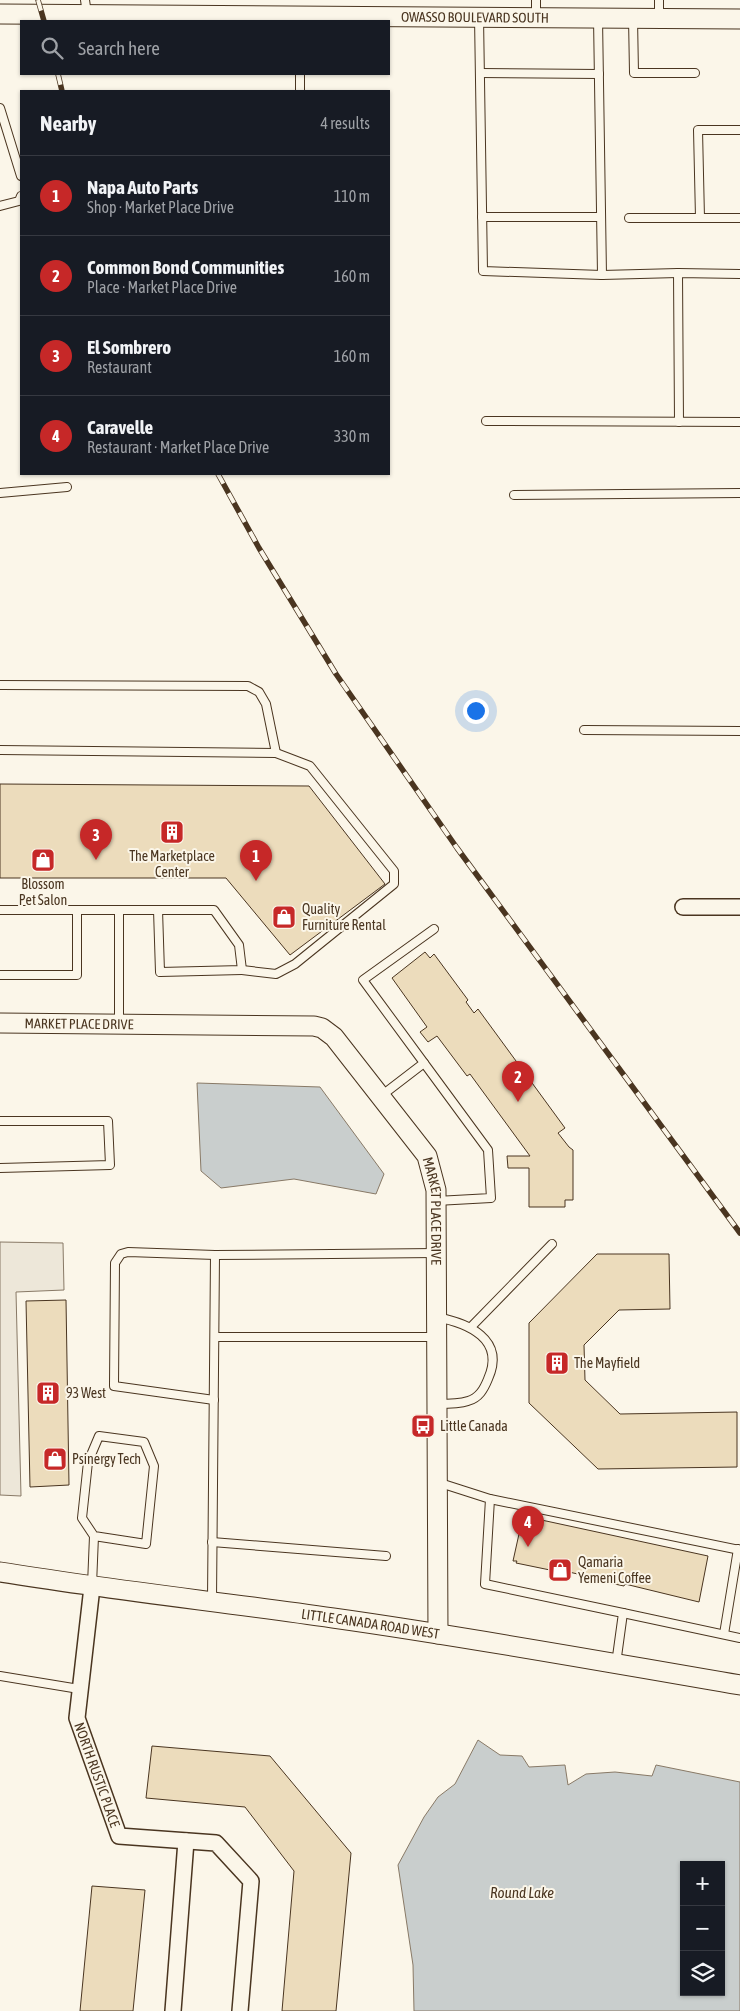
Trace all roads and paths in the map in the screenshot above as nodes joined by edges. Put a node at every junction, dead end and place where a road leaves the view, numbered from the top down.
1 (86, 7) edge
2 (536, 9) edge
3 (659, 9) edge
4 (0, 14) edge
5 (480, 17) junction
6 (300, 18) edge
7 (598, 18) junction
8 (633, 18) junction
9 (740, 19) edge
10 (480, 73) junction
11 (696, 73) dead end
12 (599, 74) junction
13 (300, 75) edge
14 (300, 90) edge
15 (0, 108) edge
16 (740, 130) edge
17 (20, 173) edge
18 (20, 200) edge
19 (0, 206) edge
20 (482, 217) junction
21 (601, 217) junction
22 (630, 218) dead end
23 (700, 218) junction
24 (740, 218) edge
25 (678, 274) junction
26 (740, 274) edge
27 (602, 275) junction
28 (486, 421) dead end
29 (679, 422) junction
30 (740, 422) edge
31 (67, 487) dead end
32 (740, 493) edge
33 (0, 494) edge
34 (514, 495) dead end
35 (0, 685) edge
36 (584, 730) dead end
37 (740, 731) edge
38 (0, 750) edge
39 (276, 753) junction
40 (683, 907) dead end
41 (740, 907) edge
42 (0, 910) edge
43 (77, 910) junction
44 (119, 910) junction
45 (158, 910) junction
46 (434, 929) dead end
47 (242, 970) junction
48 (0, 975) edge
49 (0, 1024) edge
50 (119, 1024) junction
51 (424, 1063) junction
52 (381, 1096) junction
53 (0, 1121) edge
54 (0, 1168) edge
55 (436, 1201) junction
56 (552, 1244) dead end
57 (436, 1253) junction
58 (215, 1255) junction
59 (436, 1317) junction
60 (471, 1327) junction
61 (215, 1337) junction
62 (437, 1337) junction
63 (214, 1400) junction
64 (437, 1404) junction
65 (438, 1482) junction
66 (490, 1499) junction
67 (94, 1536) junction
68 (212, 1542) junction
69 (739, 1549) edge
70 (386, 1556) dead end
71 (0, 1572) edge
72 (92, 1587) junction
73 (212, 1602) junction
74 (623, 1613) junction
75 (438, 1634) junction
76 (724, 1634) junction
77 (740, 1638) edge
78 (616, 1664) junction
79 (0, 1676) edge
80 (740, 1685) edge
81 (80, 1689) junction
82 (186, 1841) junction
83 (173, 2011) edge
84 (240, 2011) edge

1 - 4 street, OWASSO BOULEVARD SOUTH
1 - 6 street, OWASSO BOULEVARD SOUTH
2 - 5 street, OWASSO BOULEVARD SOUTH
2 - 7 street, OWASSO BOULEVARD SOUTH
3 - 8 street, OWASSO BOULEVARD SOUTH
3 - 9 street, OWASSO BOULEVARD SOUTH
5 - 6 street, OWASSO BOULEVARD SOUTH
5 - 10 lane
7 - 8 street, OWASSO BOULEVARD SOUTH
7 - 12 lane
8 - 11 lane
10 - 12 lane
10 - 20 lane
12 - 21 lane
13 - 14 lane
15 - 17 lane
16 - 23 lane
18 - 19 lane
20 - 21 lane
20 - 27 lane
21 - 27 lane
22 - 23 lane
23 - 24 lane
25 - 26 lane
25 - 27 lane
25 - 29 lane
28 - 29 lane
29 - 30 lane
31 - 33 lane
32 - 34 lane
35 - 39 lane
36 - 37 lane
38 - 39 lane
39 - 47 lane
40 - 41 street
42 - 43 lane
43 - 44 lane
43 - 48 lane
44 - 45 lane
44 - 50 lane
45 - 47 lane
45 - 47 lane
46 - 51 lane
49 - 50 street, MARKET PLACE DRIVE
50 - 52 street, MARKET PLACE DRIVE
51 - 52 lane
51 - 55 lane
52 - 55 street, MARKET PLACE DRIVE
53 - 54 lane
55 - 57 street, MARKET PLACE DRIVE
56 - 60 lane
57 - 58 lane
57 - 59 street, MARKET PLACE DRIVE
58 - 61 lane
58 - 63 lane
59 - 60 lane
59 - 62 street, MARKET PLACE DRIVE
60 - 64 lane
61 - 62 lane
61 - 63 lane
62 - 64 street, MARKET PLACE DRIVE
63 - 68 lane
64 - 65 street, MARKET PLACE DRIVE
65 - 66 lane
65 - 75 street, MARKET PLACE DRIVE
66 - 69 lane
66 - 74 lane
67 - 67 lane
67 - 72 lane
68 - 70 lane
68 - 73 lane
69 - 76 lane
71 - 72 street, LITTLE CANADA ROAD WEST
72 - 73 street, LITTLE CANADA ROAD WEST
72 - 81 street, NORTH RUSTIC PLACE
73 - 75 street, LITTLE CANADA ROAD WEST
74 - 76 lane
74 - 78 lane
75 - 78 street, LITTLE CANADA ROAD WEST
76 - 77 lane
78 - 80 street, LITTLE CANADA ROAD WEST
79 - 81 lane
81 - 82 street, NORTH RUSTIC PLACE
82 - 83 street
82 - 84 street, NORTH RUSTIC PLACE

